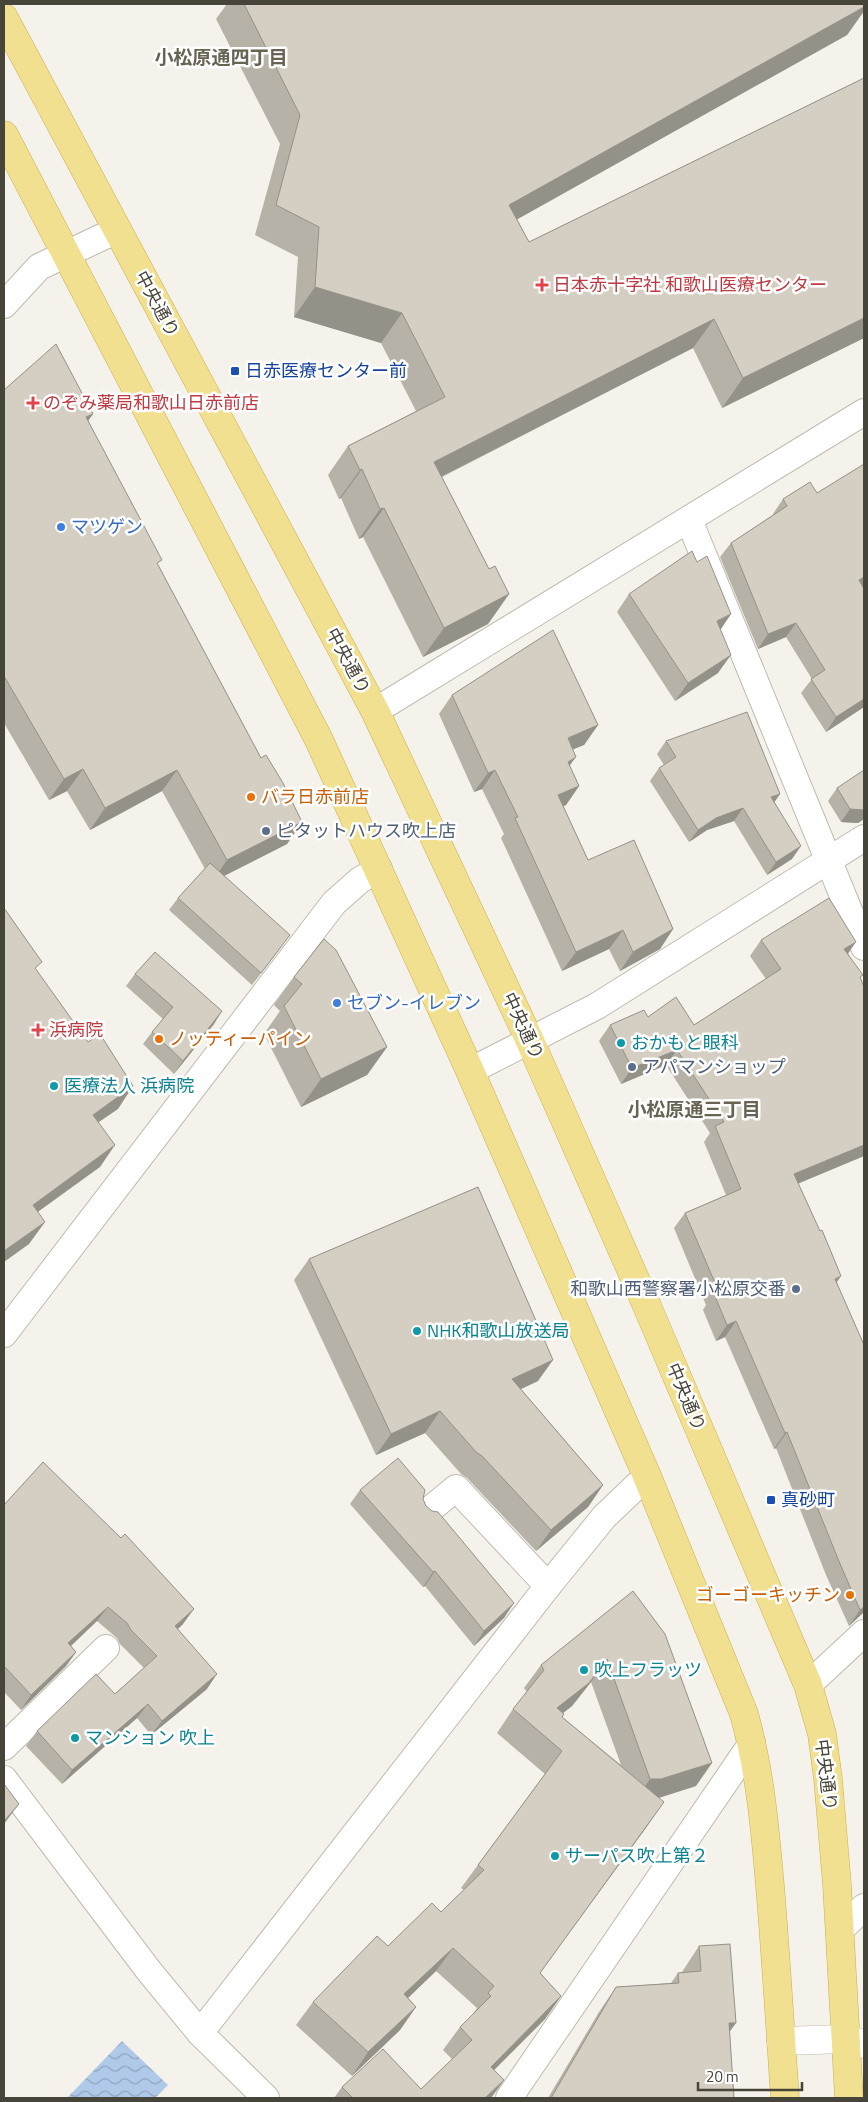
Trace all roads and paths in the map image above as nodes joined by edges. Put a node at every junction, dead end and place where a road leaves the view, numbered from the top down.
1 (4, 18) edge
2 (4, 136) edge
3 (117, 230) junction
4 (66, 255) junction
5 (4, 305) edge
6 (864, 412) edge
7 (689, 520) junction
8 (375, 711) junction
9 (864, 838) edge
10 (829, 862) junction
11 (379, 869) junction
12 (864, 947) edge
13 (530, 1041) junction
14 (470, 1071) junction
15 (4, 1334) edge
16 (646, 1476) junction
17 (427, 1512) edge
18 (548, 1586) junction
19 (864, 1633) edge
20 (106, 1648) dead end
21 (808, 1685) junction
22 (752, 1743) junction
23 (4, 1747) edge
24 (4, 1779) edge
25 (864, 1907) edge
26 (839, 1931) junction
27 (200, 2033) junction
28 (781, 2041) junction
29 (855, 2041) edge
30 (266, 2098) edge
31 (509, 2098) edge
32 (785, 2098) edge
33 (849, 2098) edge

1 - 3 highway, 中央通り
2 - 4 highway
3 - 4 street
3 - 8 highway, 中央通り
4 - 5 street
4 - 11 highway
6 - 7 street
7 - 8 street
7 - 10 street
8 - 13 highway, 中央通り
9 - 10 street
10 - 12 street
10 - 13 street
11 - 14 highway
11 - 15 street
13 - 14 street
13 - 21 highway, 中央通り
14 - 16 highway
16 - 18 street
16 - 22 highway
17 - 18 street
18 - 27 street
19 - 21 street
20 - 23 street
21 - 26 highway, 中央通り
22 - 28 highway
22 - 31 street
24 - 27 street
25 - 26 street
26 - 29 highway, 中央通り
27 - 30 street
28 - 29 street
28 - 32 highway
29 - 33 highway, 中央通り

